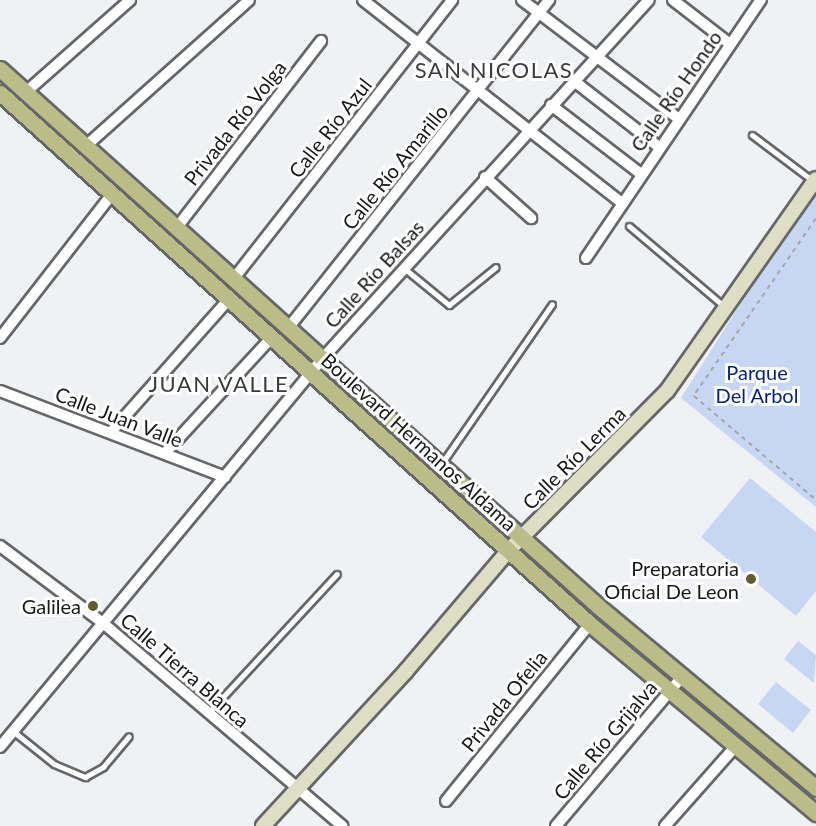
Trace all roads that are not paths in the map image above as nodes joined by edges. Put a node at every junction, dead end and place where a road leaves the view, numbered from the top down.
1 (130, 0) edge
2 (249, 0) edge
3 (363, 0) edge
4 (452, 0) edge
5 (522, 0) edge
6 (549, 0) edge
7 (649, 0) edge
8 (673, 0) edge
9 (761, 0) edge
10 (539, 14) junction
11 (321, 41) dead end
12 (419, 44) junction
13 (730, 44) junction
14 (598, 57) junction
15 (0, 69) edge
16 (574, 81) junction
17 (480, 91) junction
18 (26, 92) junction
19 (0, 93) edge
20 (551, 105) junction
21 (679, 119) junction
22 (528, 129) junction
23 (752, 135) dead end
24 (87, 145) junction
25 (659, 147) junction
26 (641, 174) junction
27 (485, 177) junction
28 (815, 180) edge
29 (112, 194) junction
30 (621, 202) junction
31 (531, 218) dead end
32 (178, 226) junction
33 (629, 226) dead end
34 (586, 258) dead end
35 (496, 267) dead end
36 (404, 268) junction
37 (234, 277) junction
38 (229, 299) junction
39 (552, 304) dead end
40 (727, 309) junction
41 (289, 327) junction
42 (272, 337) junction
43 (0, 338) edge
44 (323, 358) junction
45 (312, 373) junction
46 (0, 391) edge
47 (111, 432) junction
48 (165, 453) junction
49 (441, 465) junction
50 (225, 477) junction
51 (522, 538) junction
52 (0, 546) edge
53 (508, 552) junction
54 (337, 574) dead end
55 (103, 623) junction
56 (590, 624) junction
57 (681, 678) junction
58 (668, 693) junction
59 (208, 713) junction
60 (14, 732) junction
61 (129, 736) dead end
62 (0, 747) edge
63 (735, 747) junction
64 (816, 788) edge
65 (297, 789) junction
66 (446, 801) dead end
67 (816, 813) edge
68 (263, 826) edge
69 (342, 826) edge
70 (556, 826) edge
71 (665, 826) edge

1 - 18 street
2 - 24 street
3 - 12 street
4 - 12 street, Calle Río Azul
5 - 10 street
6 - 10 street, Calle Río Amarillo
7 - 14 street, Calle Río Balsas
8 - 13 street
9 - 13 street, Calle Río Hondo
10 - 14 street
10 - 17 street, Calle Río Amarillo
11 - 32 street, Privada Río Volga
12 - 17 street
12 - 37 street, Calle Río Azul
13 - 21 street, Calle Río Hondo
14 - 16 street, Calle Río Balsas
14 - 21 street
15 - 18 main road, Boulevard Hermanos Aldama
16 - 20 street, Calle Río Balsas
16 - 25 street
17 - 22 street
17 - 41 street, Calle Río Amarillo
18 - 24 main road, Boulevard Hermanos Aldama
19 - 29 main road, Boulevard Hermanos Aldama
20 - 22 street, Calle Río Balsas
20 - 26 street
21 - 25 street, Calle Río Hondo
22 - 27 street, Calle Río Balsas
22 - 30 street
23 - 28 lane
24 - 32 main road, Boulevard Hermanos Aldama
25 - 26 street, Calle Río Hondo
26 - 30 street, Calle Río Hondo
27 - 31 street
27 - 36 street, Calle Río Balsas
28 - 40 street, Calle Río Lerma
29 - 38 main road, Boulevard Hermanos Aldama
29 - 43 street
30 - 34 street, Calle Río Hondo
32 - 37 main road, Boulevard Hermanos Aldama
33 - 40 lane
35 - 36 lane
36 - 44 street, Calle Río Balsas
37 - 41 main road, Boulevard Hermanos Aldama
38 - 42 main road, Boulevard Hermanos Aldama
38 - 47 street
39 - 49 lane
40 - 51 street, Calle Río Lerma
41 - 44 main road, Boulevard Hermanos Aldama
42 - 45 main road, Boulevard Hermanos Aldama
42 - 48 street
44 - 45 street, Calle Río Balsas
44 - 49 main road, Boulevard Hermanos Aldama
45 - 50 street, Calle Río Balsas
45 - 53 main road, Boulevard Hermanos Aldama
46 - 47 street, Calle Juan Valle
47 - 48 street, Calle Juan Valle
48 - 50 street, Calle Juan Valle
49 - 51 main road, Boulevard Hermanos Aldama
50 - 55 street, Calle Río Balsas
51 - 53 street, Calle Río Lerma
51 - 57 main road, Boulevard Hermanos Aldama
52 - 55 street, Calle Tierra Blanca
53 - 56 main road, Boulevard Hermanos Aldama
53 - 65 street, Calle Río Lerma
54 - 59 lane
55 - 59 street, Calle Tierra Blanca
55 - 60 street, Calle Río Balsas
56 - 58 main road, Boulevard Hermanos Aldama
56 - 66 street, Privada Ofelia
57 - 58 street, Calle Río Grijalva
57 - 64 main road, Boulevard Hermanos Aldama
58 - 63 main road, Boulevard Hermanos Aldama
58 - 70 street, Calle Río Grijalva
59 - 65 street, Calle Tierra Blanca
60 - 61 lane
60 - 62 street, Calle Río Balsas
63 - 67 main road, Boulevard Hermanos Aldama
63 - 71 street
65 - 68 street, Calle Río Lerma
65 - 69 street, Calle Tierra Blanca

